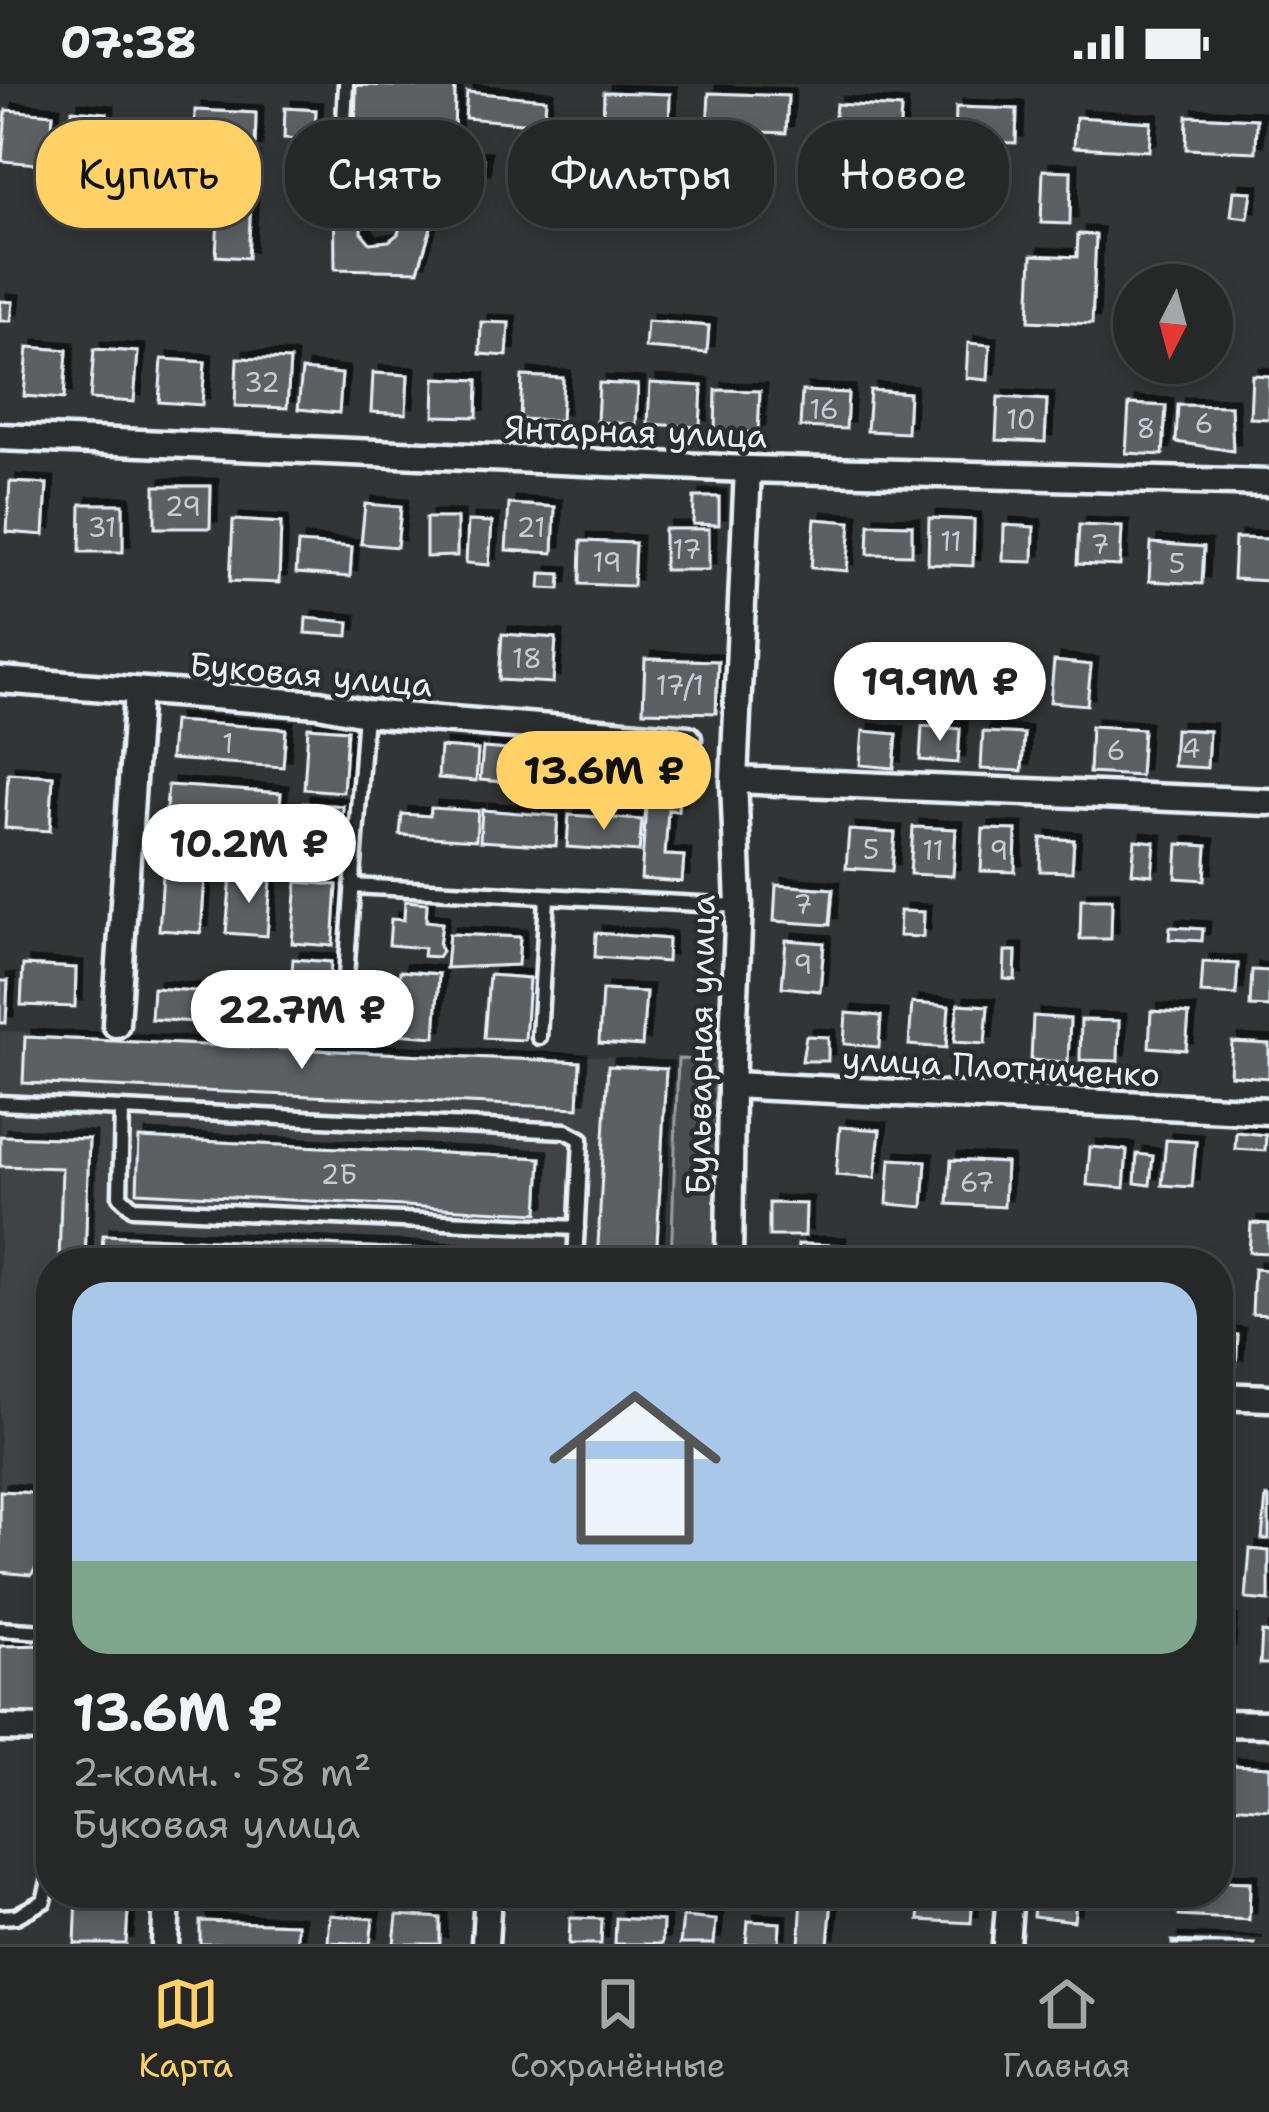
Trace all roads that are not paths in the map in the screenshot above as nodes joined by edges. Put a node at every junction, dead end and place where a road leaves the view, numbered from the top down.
1 (346, 84) edge
2 (344, 120) edge
3 (0, 436) edge
4 (748, 469) junction
5 (1269, 483) edge
6 (0, 680) edge
7 (138, 691) junction
8 (365, 713) junction
9 (688, 739) dead end
10 (734, 780) junction
11 (1269, 802) edge
12 (352, 886) junction
13 (547, 898) junction
14 (739, 906) junction
15 (116, 1024) dead end
16 (342, 1032) dead end
17 (539, 1037) dead end
18 (730, 1085) junction
19 (0, 1103) edge
20 (122, 1110) junction
21 (1269, 1112) edge
22 (577, 1228) junction
23 (576, 1248) edge
24 (729, 1248) edge
25 (1233, 1397) edge
26 (1269, 1398) edge
27 (0, 1628) edge
28 (36, 1631) edge
29 (1233, 1723) edge
30 (1269, 1724) edge
31 (0, 1728) edge
32 (36, 1729) edge
33 (36, 1905) edge
34 (166, 1908) edge
35 (487, 1908) edge
36 (1009, 1908) edge
37 (0, 1917) edge
38 (165, 1944) edge
39 (484, 1944) edge
40 (1006, 1944) edge

1 - 2 lane
3 - 4 street, Янтарная улица
4 - 5 street, Янтарная улица
4 - 10 street, Бульварная улица
6 - 7 street, Буковая улица
7 - 8 street, Буковая улица
7 - 15 street
8 - 9 street, Буковая улица
8 - 12 lane
10 - 11 street
10 - 14 street, Бульварная улица
12 - 13 lane
12 - 16 lane
13 - 14 lane
13 - 17 lane
14 - 18 street, Бульварная улица
18 - 21 street, улица Плотниченко
18 - 24 street, Бульварная улица
19 - 20 lane
20 - 22 lane
20 - 22 lane
22 - 23 lane
25 - 26 street
27 - 28 lane
29 - 30 street
31 - 32 street
33 - 37 lane
34 - 38 street
35 - 39 street
36 - 40 street

